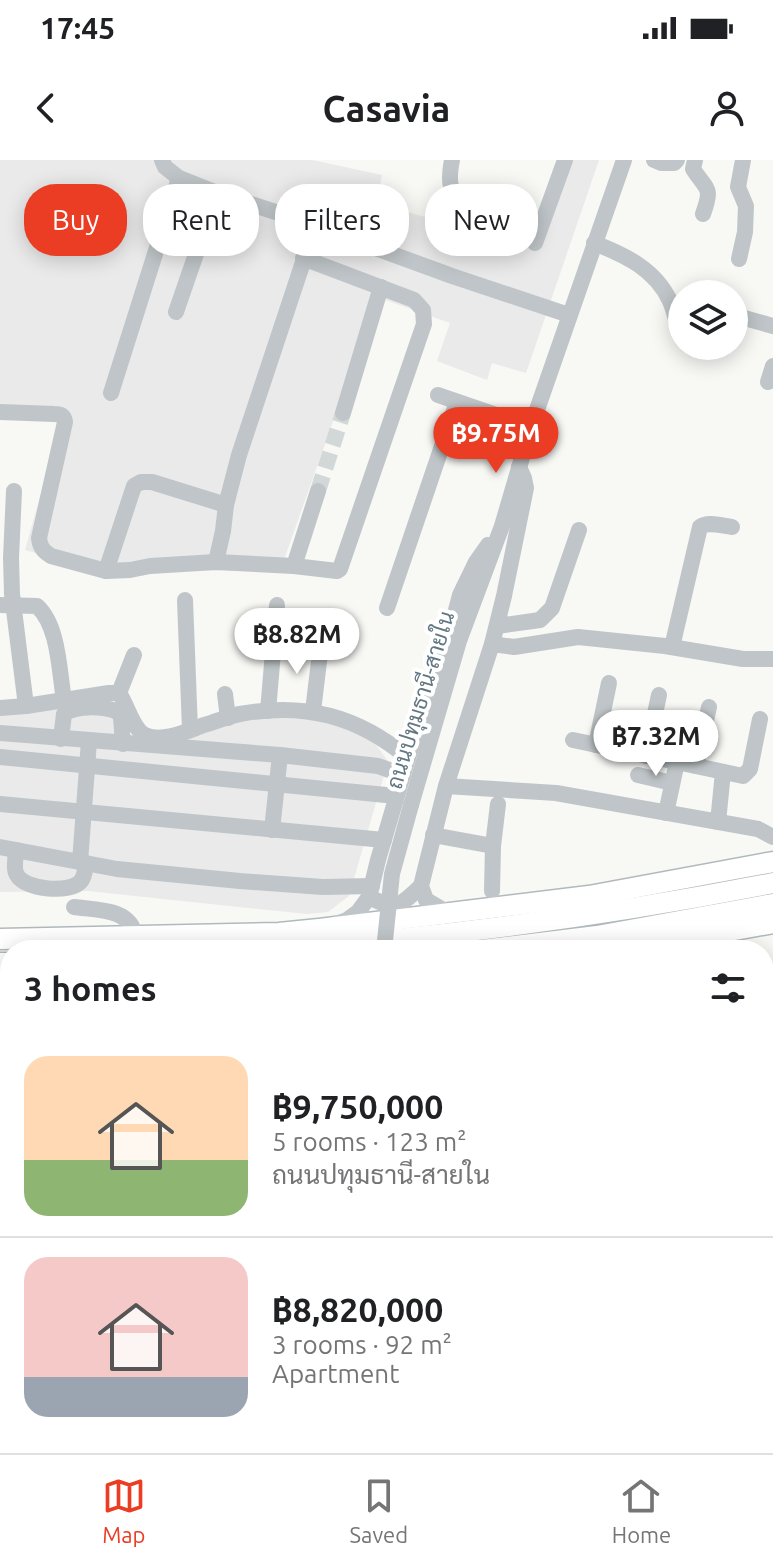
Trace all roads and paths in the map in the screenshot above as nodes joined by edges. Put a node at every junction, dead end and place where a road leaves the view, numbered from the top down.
1 (162, 160) edge
2 (452, 160) edge
3 (565, 160) edge
4 (624, 160) edge
5 (654, 160) edge
6 (677, 160) edge
7 (695, 160) edge
8 (743, 160) edge
9 (179, 178) junction
10 (194, 184) edge
11 (450, 184) edge
12 (703, 214) dead end
13 (538, 235) edge
14 (594, 243) junction
15 (195, 256) edge
16 (397, 256) edge
17 (303, 258) joint
18 (739, 259) dead end
19 (381, 287) junction
20 (668, 298) edge
21 (176, 312) dead end
22 (569, 315) junction
23 (748, 319) edge
24 (773, 326) edge
25 (111, 393) dead end
26 (438, 395) dead end
27 (457, 402) junction
28 (0, 412) edge
29 (343, 413) tunnel mouth
30 (531, 427) junction
31 (519, 467) junction
32 (14, 491) dead end
33 (318, 491) tunnel mouth
34 (226, 505) junction
35 (502, 526) junction
36 (732, 527) dead end
37 (579, 530) dead end
38 (6, 554) edge
39 (216, 562) junction
40 (294, 566) junction
41 (106, 571) junction
42 (185, 600) dead end
43 (7, 605) edge
44 (277, 605) dead end
45 (387, 608) dead end
46 (497, 626) junction
47 (492, 644) junction
48 (321, 645) dead end
49 (672, 647) junction
50 (134, 655) dead end
51 (773, 659) edge
52 (609, 683) dead end
53 (119, 693) junction
54 (225, 694) dead end
55 (659, 695) dead end
56 (64, 700) junction
57 (26, 706) junction
58 (709, 707) dead end
59 (0, 708) edge
60 (268, 711) junction
61 (313, 711) junction
62 (228, 718) junction
63 (760, 719) dead end
64 (190, 730) junction
65 (0, 733) edge
66 (61, 739) junction
67 (573, 740) dead end
68 (89, 741) junction
69 (123, 744) junction
70 (596, 745) junction
71 (280, 755) junction
72 (646, 756) junction
73 (0, 757) edge
74 (408, 758) junction
75 (677, 762) junction
76 (87, 766) junction
77 (696, 766) junction
78 (723, 772) junction
79 (403, 775) junction
80 (638, 775) dead end
81 (277, 783) junction
82 (672, 783) junction
83 (446, 786) junction
84 (404, 800) junction
85 (0, 804) edge
86 (498, 804) dead end
87 (83, 812) junction
88 (666, 813) junction
89 (718, 822) junction
90 (272, 830) junction
91 (433, 835) junction
92 (773, 837) edge
93 (384, 840) junction
94 (493, 846) junction
95 (8, 848) edge
96 (83, 862) junction
97 (773, 862) edge
98 (715, 874) junction
99 (421, 886) junction
100 (772, 890) edge
101 (371, 891) junction
102 (492, 891) dead end
103 (74, 907) dead end
104 (450, 914) junction
105 (773, 923) edge
106 (319, 929) junction
107 (135, 936) junction
108 (0, 939) edge
109 (250, 940) edge
110 (282, 940) edge
111 (304, 940) edge
112 (385, 940) edge
113 (564, 940) edge
114 (681, 940) edge

1 - 9 street
2 - 11 street
3 - 13 street
4 - 14 street, ถนนปทุมธานี-สายใน
5 - 6 street
7 - 12 street
8 - 18 street
9 - 10 street
9 - 25 street
14 - 20 street
14 - 22 street, ถนนปทุมธานี-สายใน
15 - 21 street
16 - 22 street
17 - 19 street
17 - 34 street
19 - 29 street
19 - 40 street
22 - 30 street, ถนนปทุมธานี-สายใน
23 - 24 street
26 - 27 street
27 - 30 street
27 - 45 street
28 - 41 street
30 - 31 street, ถนนปทุมธานี-สายใน
31 - 35 street, ถนนปทุมธานี-สายใน
31 - 46 street, ถนนปทุมธานี-สายใน
32 - 38 street
33 - 40 street
34 - 39 street
34 - 41 street
35 - 74 street
35 - 84 street, ถนนปทุมธานี-สายใน
36 - 49 street
37 - 46 street
38 - 43 street
39 - 40 street
39 - 41 street
42 - 64 street
43 - 56 street
43 - 57 street
44 - 60 street
46 - 47 street, ถนนปทุมธานี-สายใน
47 - 49 street
47 - 83 street, ถนนปทุมธานี-สายใน
48 - 61 street
49 - 51 street
50 - 53 street
52 - 70 street
53 - 56 street
53 - 64 street
54 - 62 street
55 - 72 street
56 - 57 street
57 - 59 street
58 - 77 street
60 - 61 street
60 - 62 street
61 - 74 street
62 - 64 street
63 - 78 street
65 - 66 street
66 - 68 street
66 - 69 street
67 - 70 street
68 - 69 street
68 - 76 street
69 - 71 street
70 - 72 street
71 - 79 street
71 - 81 street
72 - 75 street
73 - 76 street
74 - 79 street
75 - 77 street
75 - 82 street
76 - 81 street
76 - 87 street
77 - 78 street
78 - 89 street
79 - 84 street
80 - 82 street
81 - 84 street
81 - 90 street
82 - 88 street
83 - 88 street
83 - 91 street, ถนนปทุมธานี-สายใน
84 - 93 street
84 - 112 street, ถนนปทุมธานี-สายใน, bridge
85 - 87 street
86 - 94 street
87 - 90 street
87 - 96 street
88 - 89 street
89 - 92 street
90 - 93 street
91 - 94 street
91 - 99 street, ถนนปทุมธานี-สายใน
93 - 101 street
94 - 102 street
95 - 96 street
95 - 96 street
96 - 101 street
97 - 98 main road
98 - 100 main road
98 - 104 main road
99 - 101 street
99 - 104 street
100 - 111 main road
100 - 113 main road
101 - 106 street
103 - 107 street
104 - 106 main road
105 - 114 main road
106 - 110 main road
107 - 108 main road
107 - 109 main road

